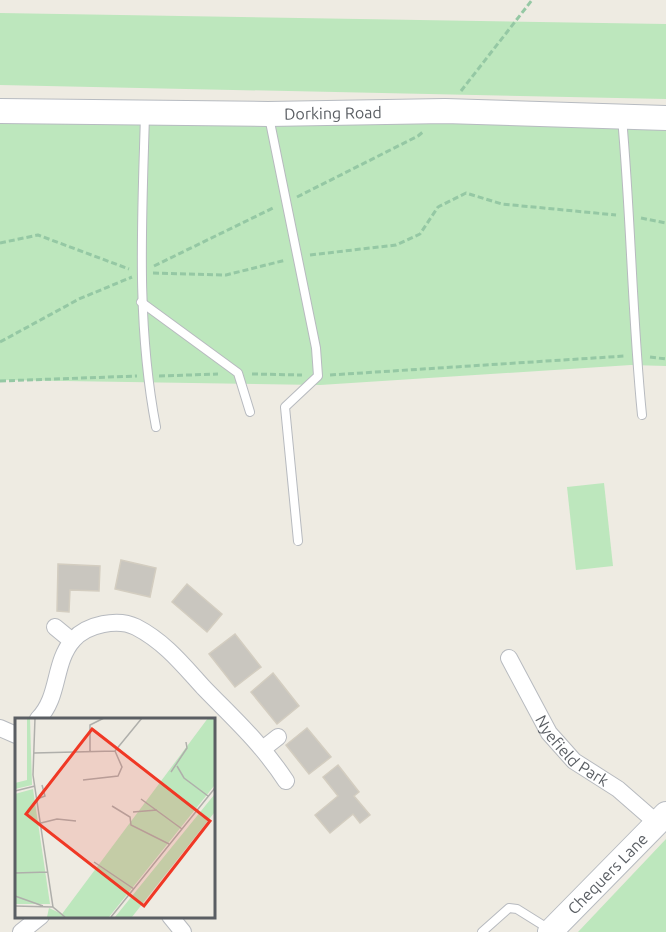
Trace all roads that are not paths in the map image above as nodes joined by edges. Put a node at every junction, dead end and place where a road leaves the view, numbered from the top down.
1 (0, 111) edge
2 (145, 112) junction
3 (268, 114) junction
4 (622, 118) junction
5 (666, 118) edge
6 (141, 302) junction
7 (250, 412) dead end
8 (642, 415) dead end
9 (156, 427) dead end
10 (298, 541) dead end
11 (55, 627) dead end
12 (72, 641) junction
13 (510, 658) dead end
14 (39, 718) edge
15 (0, 728) edge
16 (15, 735) edge
17 (278, 737) dead end
18 (264, 748) junction
19 (286, 781) dead end
20 (662, 818) edge
21 (39, 917) edge
22 (172, 917) edge
23 (551, 931) edge
24 (21, 932) edge
25 (183, 932) edge
26 (482, 932) edge

1 - 2 main road, Dorking Road
2 - 3 main road, Dorking Road
2 - 6 lane
3 - 4 main road, Dorking Road
3 - 10 lane
4 - 5 main road, Dorking Road
4 - 8 lane
6 - 7 lane
6 - 9 lane
11 - 12 street
12 - 14 street
12 - 18 street
13 - 20 street, Nyefield Park
15 - 16 street
17 - 18 street
18 - 19 street
20 - 23 main road, Chequers Lane
21 - 24 street
22 - 25 street
23 - 26 lane

